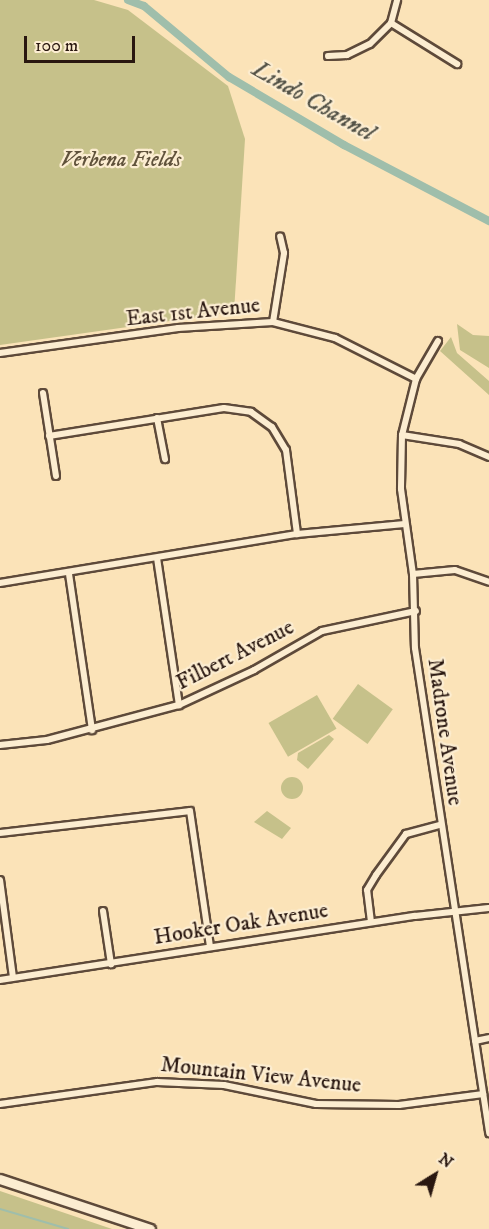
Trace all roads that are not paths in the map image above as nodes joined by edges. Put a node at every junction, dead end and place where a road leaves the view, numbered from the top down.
1 (397, 0) edge
2 (391, 23) junction
3 (328, 56) dead end
4 (457, 64) dead end
5 (280, 236) dead end
6 (273, 322) junction
7 (438, 341) dead end
8 (0, 354) edge
9 (416, 379) junction
10 (43, 393) dead end
11 (157, 418) junction
12 (402, 435) junction
13 (49, 436) junction
14 (489, 457) edge
15 (165, 459) dead end
16 (56, 476) dead end
17 (405, 524) junction
18 (297, 534) junction
19 (157, 558) junction
20 (69, 574) junction
21 (413, 574) junction
22 (489, 582) edge
23 (0, 583) edge
24 (416, 611) junction
25 (179, 705) junction
26 (92, 730) junction
27 (0, 745) edge
28 (440, 825) junction
29 (0, 833) edge
30 (0, 880) edge
31 (489, 909) edge
32 (103, 911) dead end
33 (455, 913) junction
34 (371, 922) junction
35 (210, 947) junction
36 (111, 964) junction
37 (13, 977) junction
38 (0, 980) edge
39 (489, 1038) edge
40 (475, 1041) junction
41 (483, 1094) junction
42 (0, 1104) edge
43 (489, 1133) edge
44 (0, 1179) edge
45 (150, 1229) edge

1 - 2 street
2 - 3 street
2 - 4 street
5 - 6 street
6 - 8 street, East 1st Avenue
6 - 9 street, East 1st Avenue
7 - 9 street, Madrone Avenue
9 - 12 street, Madrone Avenue
10 - 13 street
11 - 13 street
11 - 15 street
11 - 18 street
12 - 14 street
12 - 17 street, Madrone Avenue
13 - 16 street
17 - 18 street
17 - 21 street, Madrone Avenue
18 - 19 street
19 - 20 street
19 - 25 street
20 - 23 street
20 - 26 street
21 - 22 street
21 - 24 street, Madrone Avenue
24 - 25 street, Filbert Avenue
24 - 28 street, Madrone Avenue
25 - 26 street, Filbert Avenue
26 - 27 street, Filbert Avenue
28 - 33 street, Madrone Avenue
28 - 34 street
29 - 35 street
30 - 37 street
31 - 33 street, Hooker Oak Avenue
32 - 36 street
33 - 34 street, Hooker Oak Avenue
33 - 40 street, Madrone Avenue
34 - 35 street, Hooker Oak Avenue
35 - 36 street, Hooker Oak Avenue
36 - 37 street, Hooker Oak Avenue
37 - 38 street, Hooker Oak Avenue
39 - 40 street
40 - 41 street, Madrone Avenue
41 - 42 street, Mountain View Avenue
41 - 43 street, Madrone Avenue
44 - 45 street

